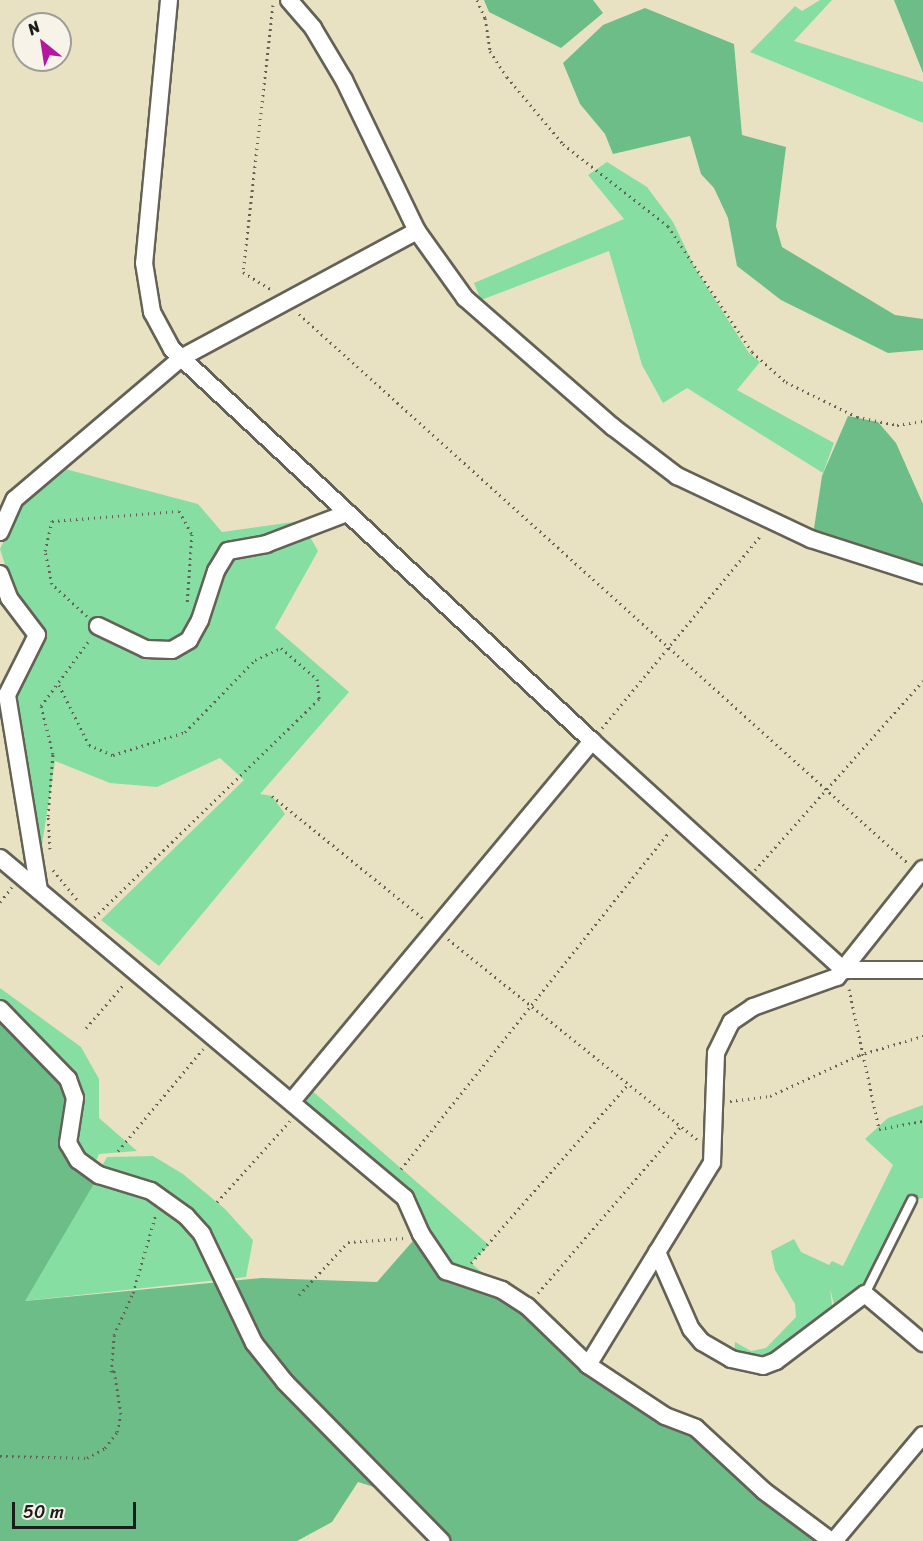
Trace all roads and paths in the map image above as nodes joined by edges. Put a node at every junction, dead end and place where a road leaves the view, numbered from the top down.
1 (169, 0) edge
2 (273, 0) edge
3 (288, 0) edge
4 (477, 0) edge
5 (417, 231) junction
6 (284, 300) junction
7 (181, 357) junction
8 (923, 422) edge
9 (347, 513) junction
10 (772, 521) junction
11 (0, 532) edge
12 (0, 574) edge
13 (923, 575) edge
14 (186, 610) dead end
15 (99, 626) junction
16 (668, 647) junction
17 (923, 681) edge
18 (59, 685) junction
19 (4, 691) edge
20 (592, 741) junction
21 (826, 790) junction
22 (272, 796) dead end
23 (679, 820) junction
24 (0, 858) edge
25 (921, 871) edge
26 (752, 873) dead end
27 (39, 890) junction
28 (435, 927) junction
29 (84, 928) junction
30 (135, 970) junction
31 (844, 970) junction
32 (923, 970) edge
33 (532, 1007) junction
34 (0, 1009) edge
35 (86, 1028) dead end
36 (214, 1036) junction
37 (923, 1036) edge
38 (865, 1053) junction
39 (628, 1084) junction
40 (715, 1103) junction
41 (297, 1104) junction
42 (923, 1121) edge
43 (681, 1126) junction
44 (118, 1151) dead end
45 (713, 1152) junction
46 (401, 1169) dead end
47 (161, 1198) junction
48 (912, 1200) dead end
49 (217, 1202) dead end
50 (421, 1234) junction
51 (657, 1252) junction
52 (460, 1276) junction
53 (865, 1294) junction
54 (299, 1295) dead end
55 (527, 1306) junction
56 (923, 1343) edge
57 (588, 1365) junction
58 (923, 1435) edge
59 (0, 1456) edge
60 (441, 1541) edge
61 (832, 1541) edge

1 - 7 street
2 - 6 path
3 - 5 street
4 - 8 path
5 - 6 street
5 - 10 street
6 - 7 street
6 - 16 path
7 - 9 street
7 - 11 street
9 - 15 street
9 - 20 street
10 - 13 street
10 - 16 path
12 - 19 street
14 - 15 path
15 - 18 path
16 - 20 path
16 - 21 path
17 - 21 path
18 - 29 path
18 - 29 path
19 - 27 street
20 - 23 street
20 - 28 street
21 - 25 path
21 - 26 path
22 - 28 path
23 - 31 street
23 - 33 path
24 - 27 street
25 - 31 street
27 - 29 street
28 - 33 path
28 - 41 street
29 - 30 street
30 - 35 path
30 - 36 street
31 - 32 street
31 - 38 path
31 - 40 street
33 - 39 path
33 - 46 path
34 - 47 street
36 - 41 street
36 - 44 path
37 - 38 path
38 - 40 path
38 - 42 path
39 - 43 path
39 - 52 path
40 - 45 street
41 - 49 path
41 - 50 street
43 - 45 path
43 - 55 path
45 - 51 street
47 - 59 path
47 - 60 street
48 - 53 lane
50 - 52 street
50 - 54 path
51 - 53 street
51 - 57 street
52 - 55 street
53 - 56 street
55 - 57 street
57 - 61 street
58 - 61 street

